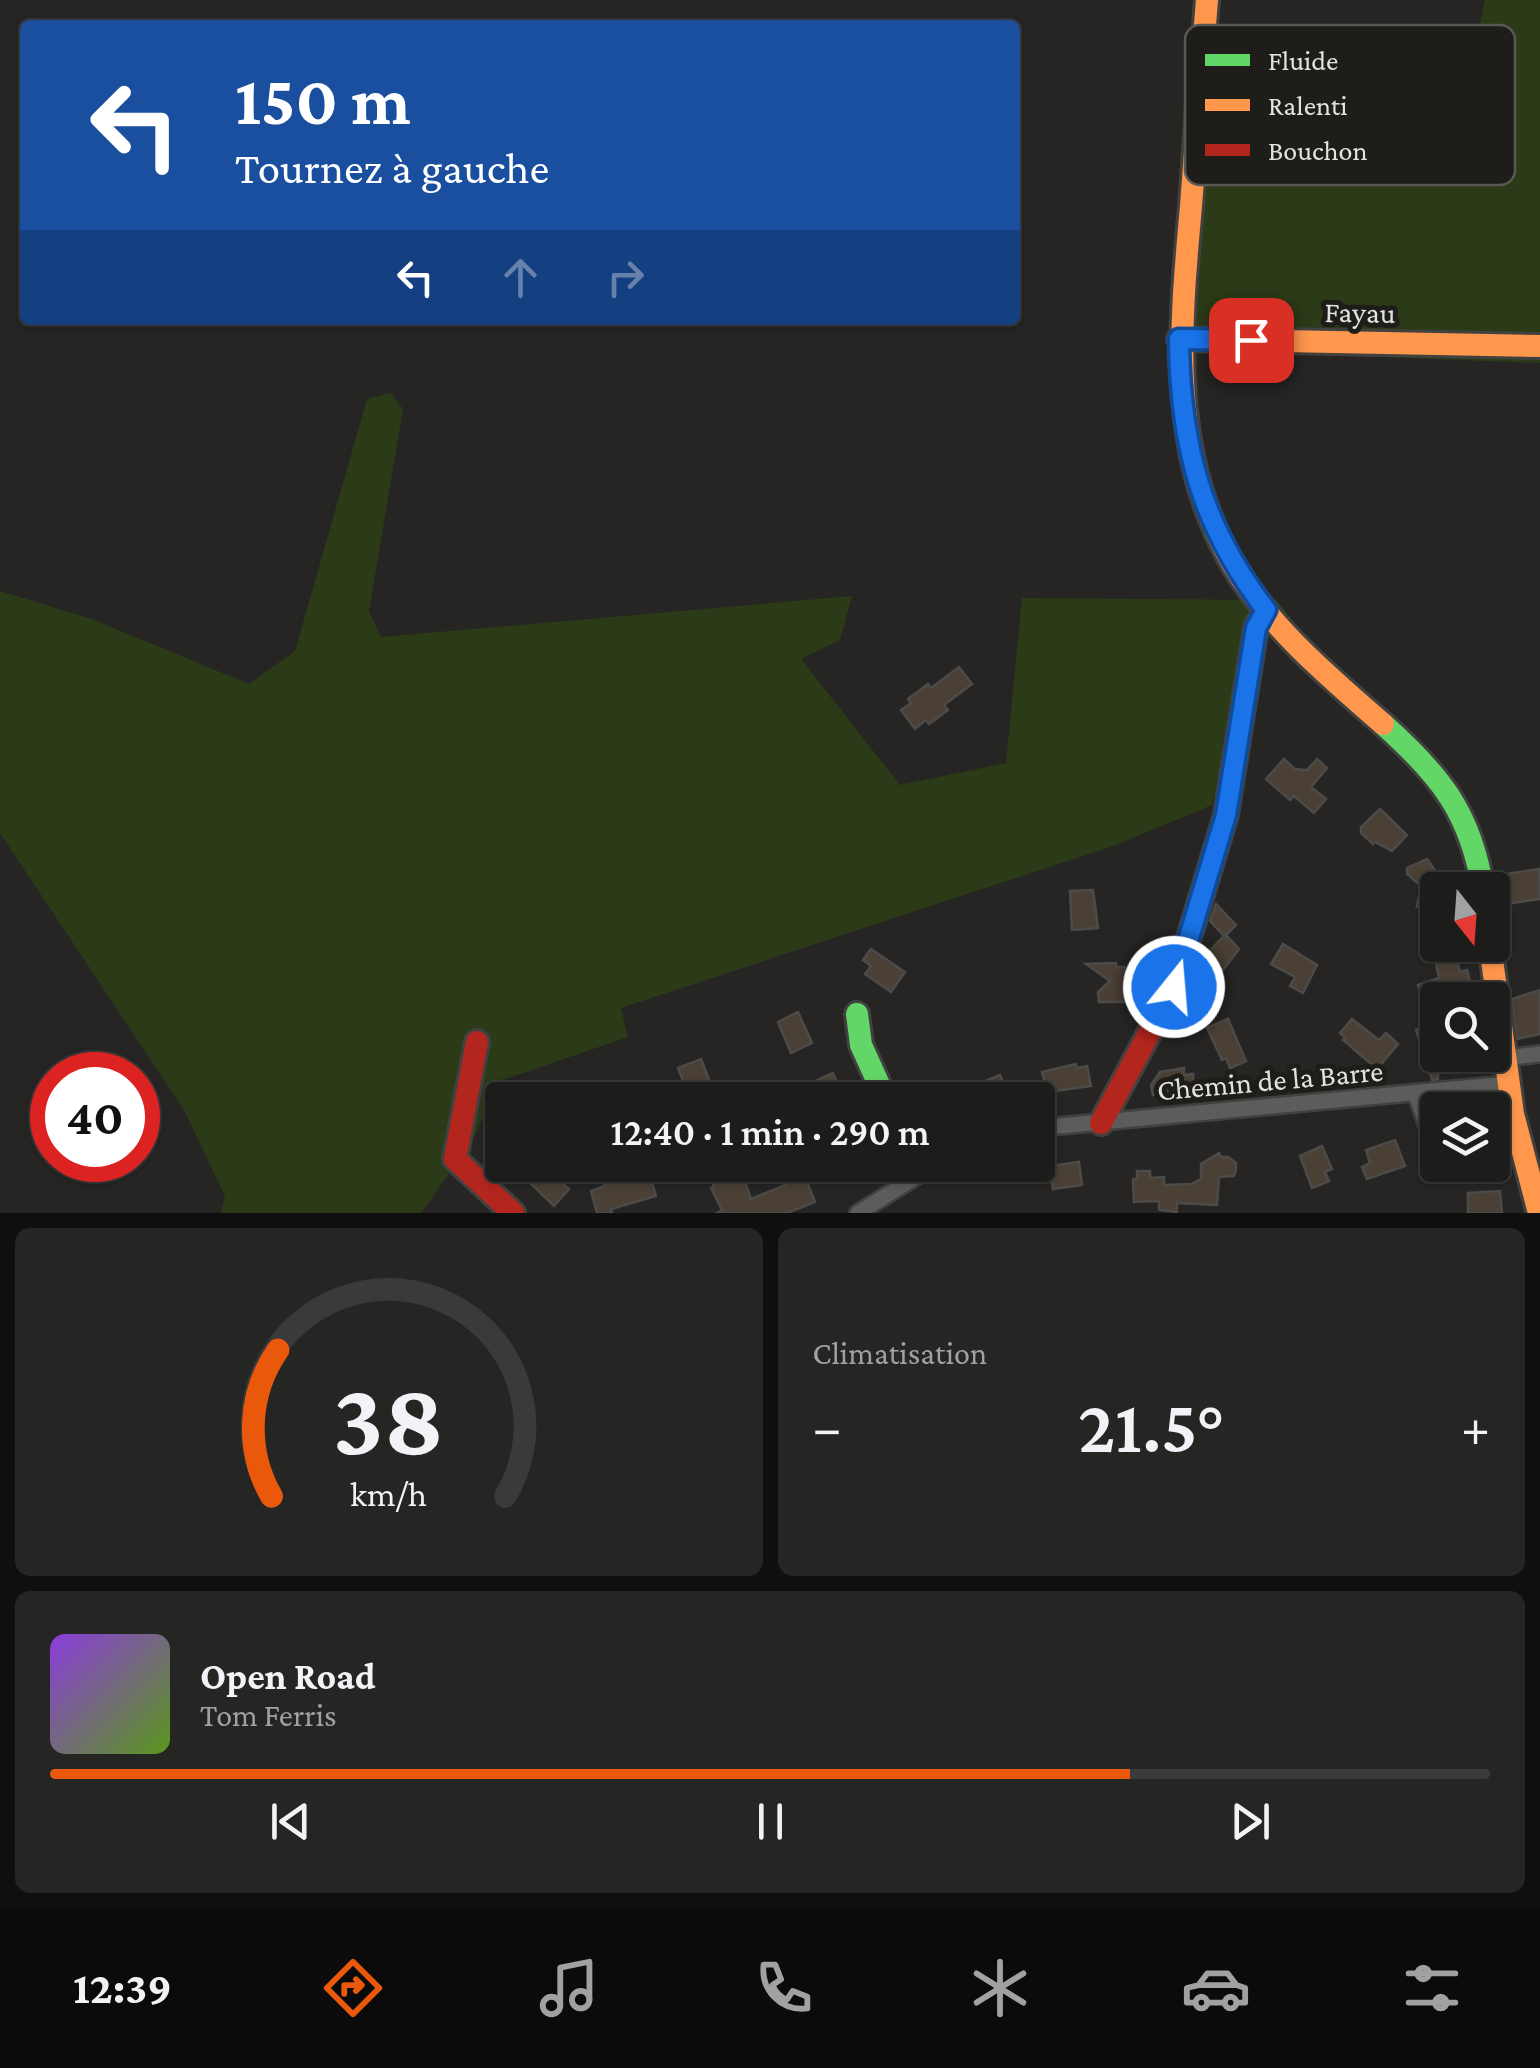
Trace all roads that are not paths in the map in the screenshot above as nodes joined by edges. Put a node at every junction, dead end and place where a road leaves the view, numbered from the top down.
1 (1208, 0) edge
2 (1206, 25) edge
3 (1192, 185) edge
4 (1179, 339) junction
5 (1540, 346) edge
6 (1266, 610) junction
7 (1479, 872) edge
8 (857, 1014) dead end
9 (477, 1042) dead end
10 (1540, 1054) edge
11 (1510, 1057) edge
12 (1506, 1072) edge
13 (878, 1082) edge
14 (1507, 1084) junction
15 (1416, 1094) junction
16 (1420, 1106) edge
17 (1100, 1123) junction
18 (1055, 1127) edge
19 (900, 1182) edge
20 (513, 1213) edge
21 (858, 1213) edge
22 (1539, 1213) edge

1 - 2 street
3 - 4 street
4 - 5 street, Fayau
4 - 6 street
6 - 7 street
6 - 17 street
8 - 13 street
9 - 20 street
10 - 11 street
12 - 14 street
14 - 15 street, Chemin de la Barre
14 - 22 street
15 - 16 street
15 - 17 street, Chemin de la Barre
17 - 18 street, Chemin de la Barre
19 - 21 street

